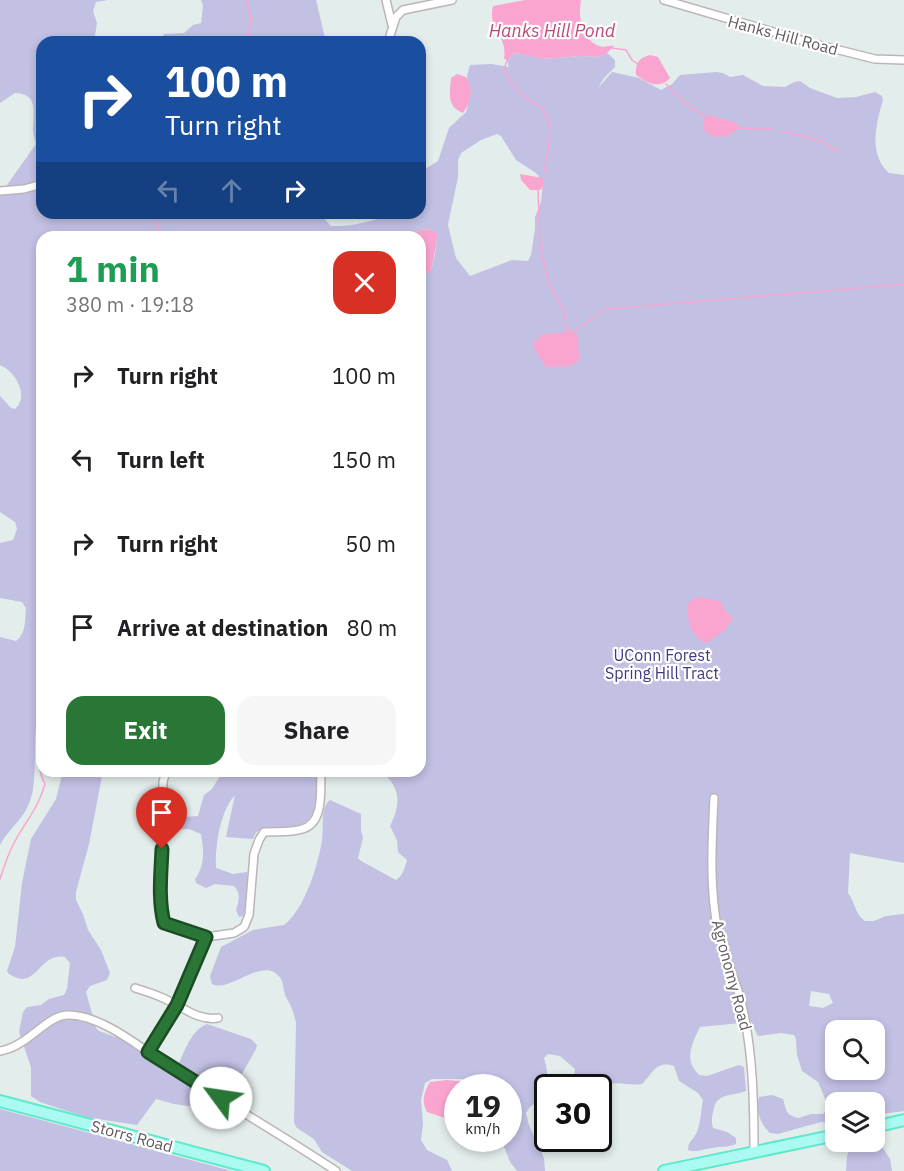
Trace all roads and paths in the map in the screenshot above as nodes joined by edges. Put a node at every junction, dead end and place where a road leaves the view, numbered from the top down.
1 (452, 0) edge
2 (664, 0) edge
3 (387, 2) edge
4 (403, 10) junction
5 (392, 25) junction
6 (389, 36) edge
7 (904, 60) edge
8 (36, 186) edge
9 (0, 191) edge
10 (165, 777) edge
11 (321, 777) edge
12 (714, 798) dead end
13 (206, 937) junction
14 (135, 988) dead end
15 (177, 1005) junction
16 (218, 1018) dead end
17 (0, 1051) edge
18 (148, 1052) junction
19 (0, 1101) edge
20 (904, 1120) edge
21 (885, 1124) edge
22 (825, 1137) edge
23 (754, 1152) junction
24 (264, 1171) edge
25 (336, 1171) edge
26 (664, 1171) edge

1 - 4 street
2 - 7 street, Hanks Hill Road
3 - 4 street
3 - 5 street
4 - 5 street
5 - 6 street
8 - 9 street
10 - 13 street
11 - 13 street
12 - 23 street, Agronomy Road
13 - 15 street
14 - 15 street
15 - 16 street
15 - 18 street
17 - 18 street
18 - 25 street
19 - 24 main road, Storrs Road
20 - 21 main road
22 - 23 main road
23 - 26 main road

